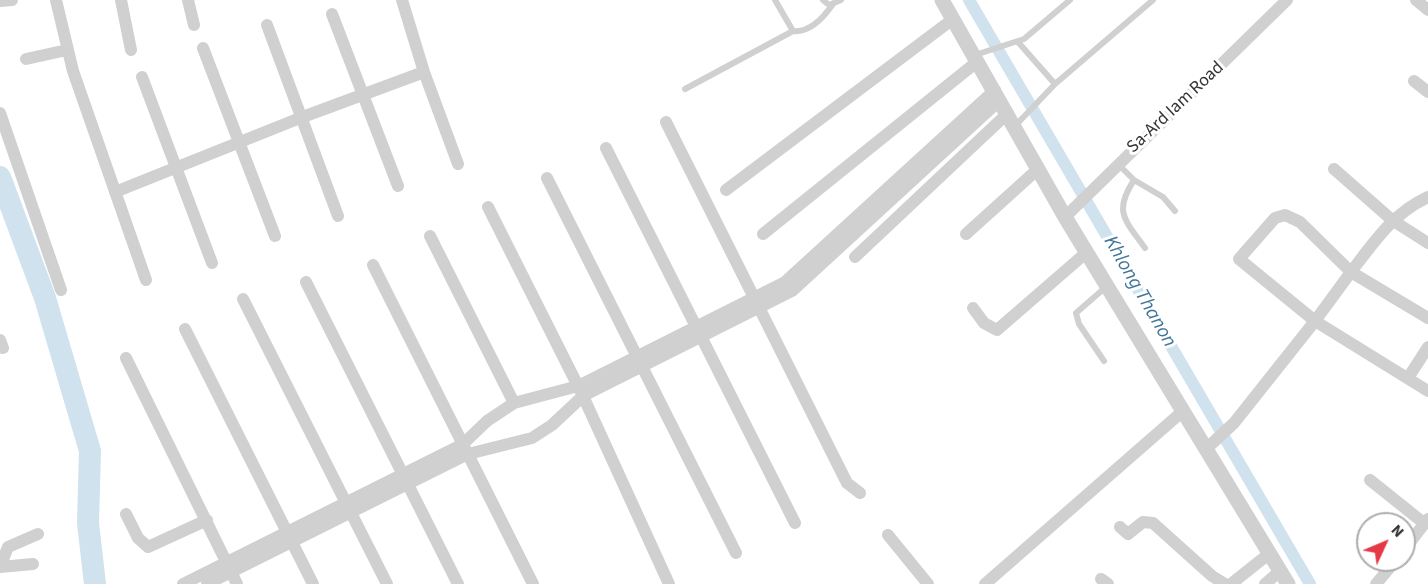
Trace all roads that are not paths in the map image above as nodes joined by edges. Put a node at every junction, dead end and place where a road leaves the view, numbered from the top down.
1 (12, 0) edge
2 (56, 0) edge
3 (121, 0) edge
4 (188, 0) edge
5 (402, 0) edge
6 (775, 0) edge
7 (823, 0) edge
8 (841, 0) edge
9 (942, 0) edge
10 (1070, 0) edge
11 (1153, 0) edge
12 (1287, 0) edge
13 (1416, 0) edge
14 (0, 1) edge
15 (833, 4) junction
16 (1428, 10) edge
17 (332, 14) dead end
18 (953, 19) junction
19 (194, 26) dead end
20 (267, 26) dead end
21 (793, 31) junction
22 (1018, 42) junction
23 (203, 48) dead end
24 (68, 50) junction
25 (131, 50) dead end
26 (980, 55) junction
27 (26, 59) dead end
28 (424, 72) junction
29 (142, 77) dead end
30 (1414, 81) dead end
31 (1055, 84) junction
32 (685, 89) dead end
33 (1428, 92) edge
34 (364, 95) junction
35 (997, 95) junction
36 (0, 113) edge
37 (300, 118) junction
38 (1011, 120) junction
39 (666, 122) dead end
40 (239, 144) junction
41 (606, 148) dead end
42 (458, 164) dead end
43 (1118, 164) junction
44 (176, 168) junction
45 (1038, 169) junction
46 (1334, 169) dead end
47 (547, 178) dead end
48 (1134, 180) junction
49 (398, 186) dead end
50 (726, 189) dead end
51 (115, 192) junction
52 (1428, 197) edge
53 (488, 207) dead end
54 (1175, 211) dead end
55 (1070, 212) junction
56 (338, 216) dead end
57 (1392, 220) junction
58 (764, 234) dead end
59 (966, 234) dead end
60 (275, 236) dead end
61 (430, 236) dead end
62 (1428, 243) edge
63 (1145, 248) dead end
64 (1087, 252) junction
65 (855, 257) dead end
66 (212, 263) dead end
67 (373, 265) dead end
68 (1351, 272) junction
69 (146, 280) dead end
70 (306, 282) dead end
71 (1107, 286) junction
72 (61, 290) dead end
73 (243, 299) dead end
74 (757, 303) junction
75 (973, 308) dead end
76 (1428, 318) edge
77 (1315, 321) junction
78 (184, 328) dead end
79 (699, 332) junction
80 (1428, 347) edge
81 (126, 358) dead end
82 (640, 361) junction
83 (1104, 361) dead end
84 (1408, 378) junction
85 (581, 391) junction
86 (1428, 391) edge
87 (514, 403) junction
88 (1183, 411) junction
89 (1210, 445) junction
90 (465, 449) junction
91 (405, 479) junction
92 (1370, 480) dead end
93 (860, 493) dead end
94 (348, 507) junction
95 (126, 514) dead end
96 (207, 520) junction
97 (1426, 522) edge
98 (795, 523) dead end
99 (1120, 527) dead end
100 (38, 534) dead end
101 (888, 535) dead end
102 (1416, 535) edge
103 (290, 537) junction
104 (736, 553) dead end
105 (1270, 553) junction
106 (33, 564) dead end
107 (0, 567) edge
108 (230, 567) junction
109 (1386, 572) edge
110 (1284, 577) edge
111 (1209, 580) edge
112 (183, 584) edge
113 (207, 584) edge
114 (237, 584) edge
115 (313, 584) edge
116 (387, 584) edge
117 (458, 584) edge
118 (533, 584) edge
119 (669, 584) edge
120 (928, 584) edge
121 (985, 584) edge
122 (1225, 584) edge
123 (1231, 584) edge
124 (1265, 584) edge
125 (1376, 584) edge

1 - 14 street
2 - 24 street
3 - 25 street
4 - 19 street
5 - 28 street
6 - 21 lane
7 - 15 lane
8 - 15 lane
9 - 18 street
10 - 22 lane
11 - 31 lane
12 - 43 street, Sa-Ard Iam Road
13 - 16 street
15 - 21 lane
17 - 34 street
18 - 26 street
18 - 50 street
20 - 37 street
21 - 32 lane
22 - 26 lane
22 - 31 lane
23 - 40 street
24 - 27 street
24 - 51 street
26 - 35 street
26 - 58 street
28 - 34 street
28 - 42 street
29 - 44 street
30 - 33 street
31 - 38 lane
34 - 37 street
34 - 49 street
35 - 38 street
35 - 74 street
36 - 72 street
37 - 40 street
37 - 56 street
38 - 45 street
38 - 65 street
39 - 74 street
40 - 44 street
40 - 60 street
41 - 79 street
43 - 48 lane
43 - 55 street, Sa-Ard Iam Road
44 - 51 street
44 - 66 street
45 - 55 street
45 - 59 street
46 - 57 street
47 - 82 street
48 - 54 lane
48 - 63 lane
51 - 69 street
52 - 57 street
53 - 85 street
55 - 64 street
57 - 62 street
57 - 68 street
61 - 87 street
64 - 71 street
64 - 75 street
67 - 90 street
68 - 76 street
68 - 77 street
68 - 77 street
70 - 91 street
71 - 83 lane
71 - 88 street
73 - 94 street
74 - 79 street
74 - 93 street
77 - 84 street
77 - 89 street
78 - 103 street
79 - 82 street
79 - 98 street
80 - 84 street
81 - 96 street
82 - 85 street
82 - 104 street
84 - 86 street
85 - 87 street
85 - 90 street
85 - 119 street
87 - 90 street
88 - 89 street
88 - 121 street
89 - 105 street
90 - 91 street
90 - 118 street
91 - 94 street
91 - 117 street
92 - 97 street
94 - 103 street
94 - 116 street
95 - 96 street
96 - 108 street
97 - 102 street
99 - 111 street
100 - 107 street
101 - 120 street
103 - 108 street
103 - 115 street
105 - 110 street
105 - 123 street
106 - 107 street
108 - 112 street
108 - 113 street
108 - 114 street
109 - 125 street
110 - 124 street
111 - 122 street

